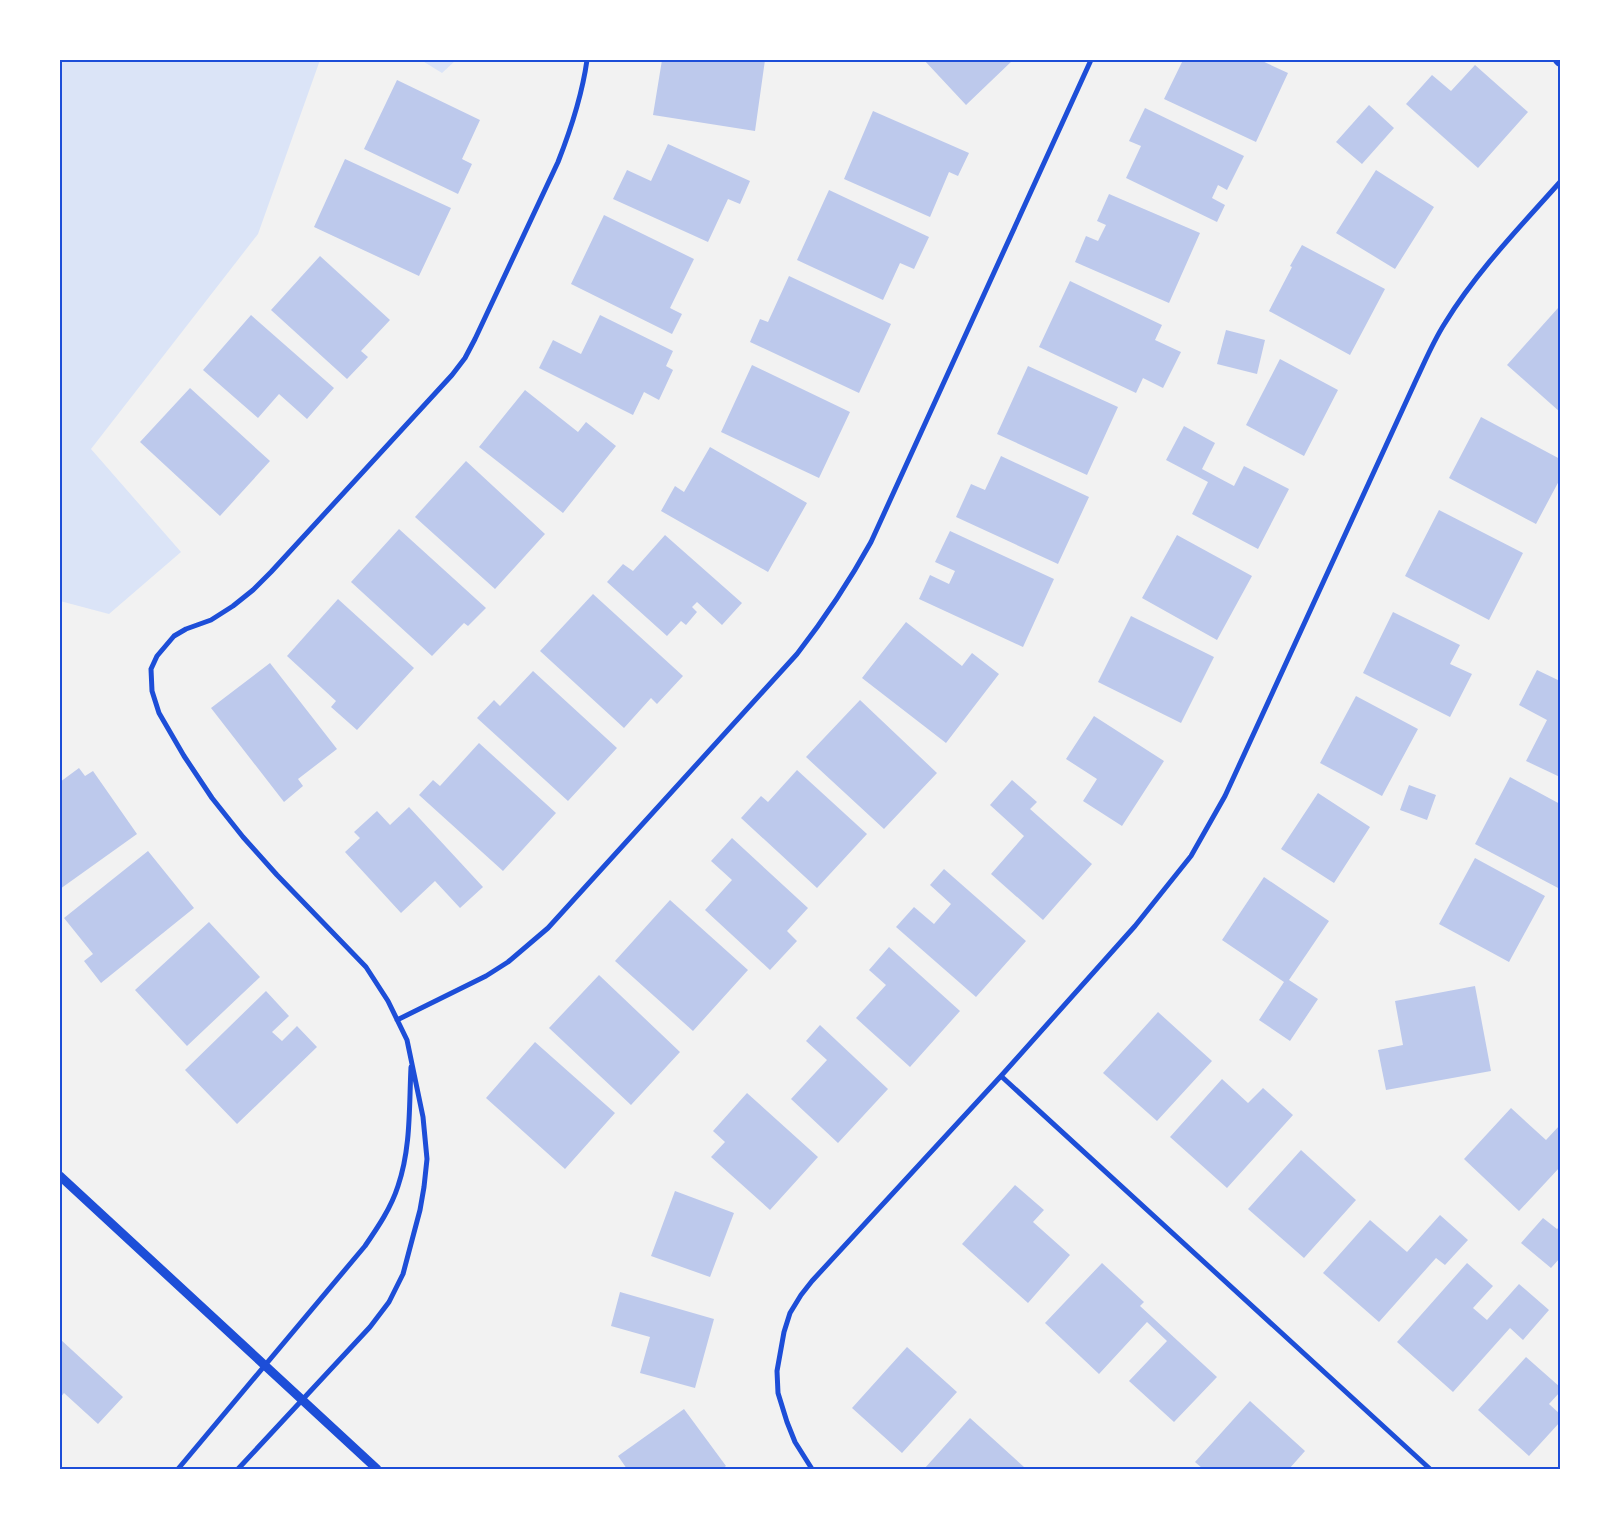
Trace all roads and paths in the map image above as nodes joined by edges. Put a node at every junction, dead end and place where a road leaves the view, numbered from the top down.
1 (586, 60) edge
2 (1091, 60) edge
3 (1560, 182) edge
4 (397, 1020) junction
5 (411, 1058) junction
6 (1001, 1076) junction
7 (60, 1176) edge
8 (265, 1366) junction
9 (302, 1400) junction
10 (178, 1469) edge
11 (238, 1469) edge
12 (378, 1469) edge
13 (812, 1469) edge
14 (1430, 1469) edge

1 - 4 street
2 - 4 street
3 - 6 street
4 - 5 street
5 - 8 street
5 - 9 street
6 - 13 street
6 - 14 street
7 - 8 street
8 - 9 street
8 - 10 street
9 - 11 street
9 - 12 street

